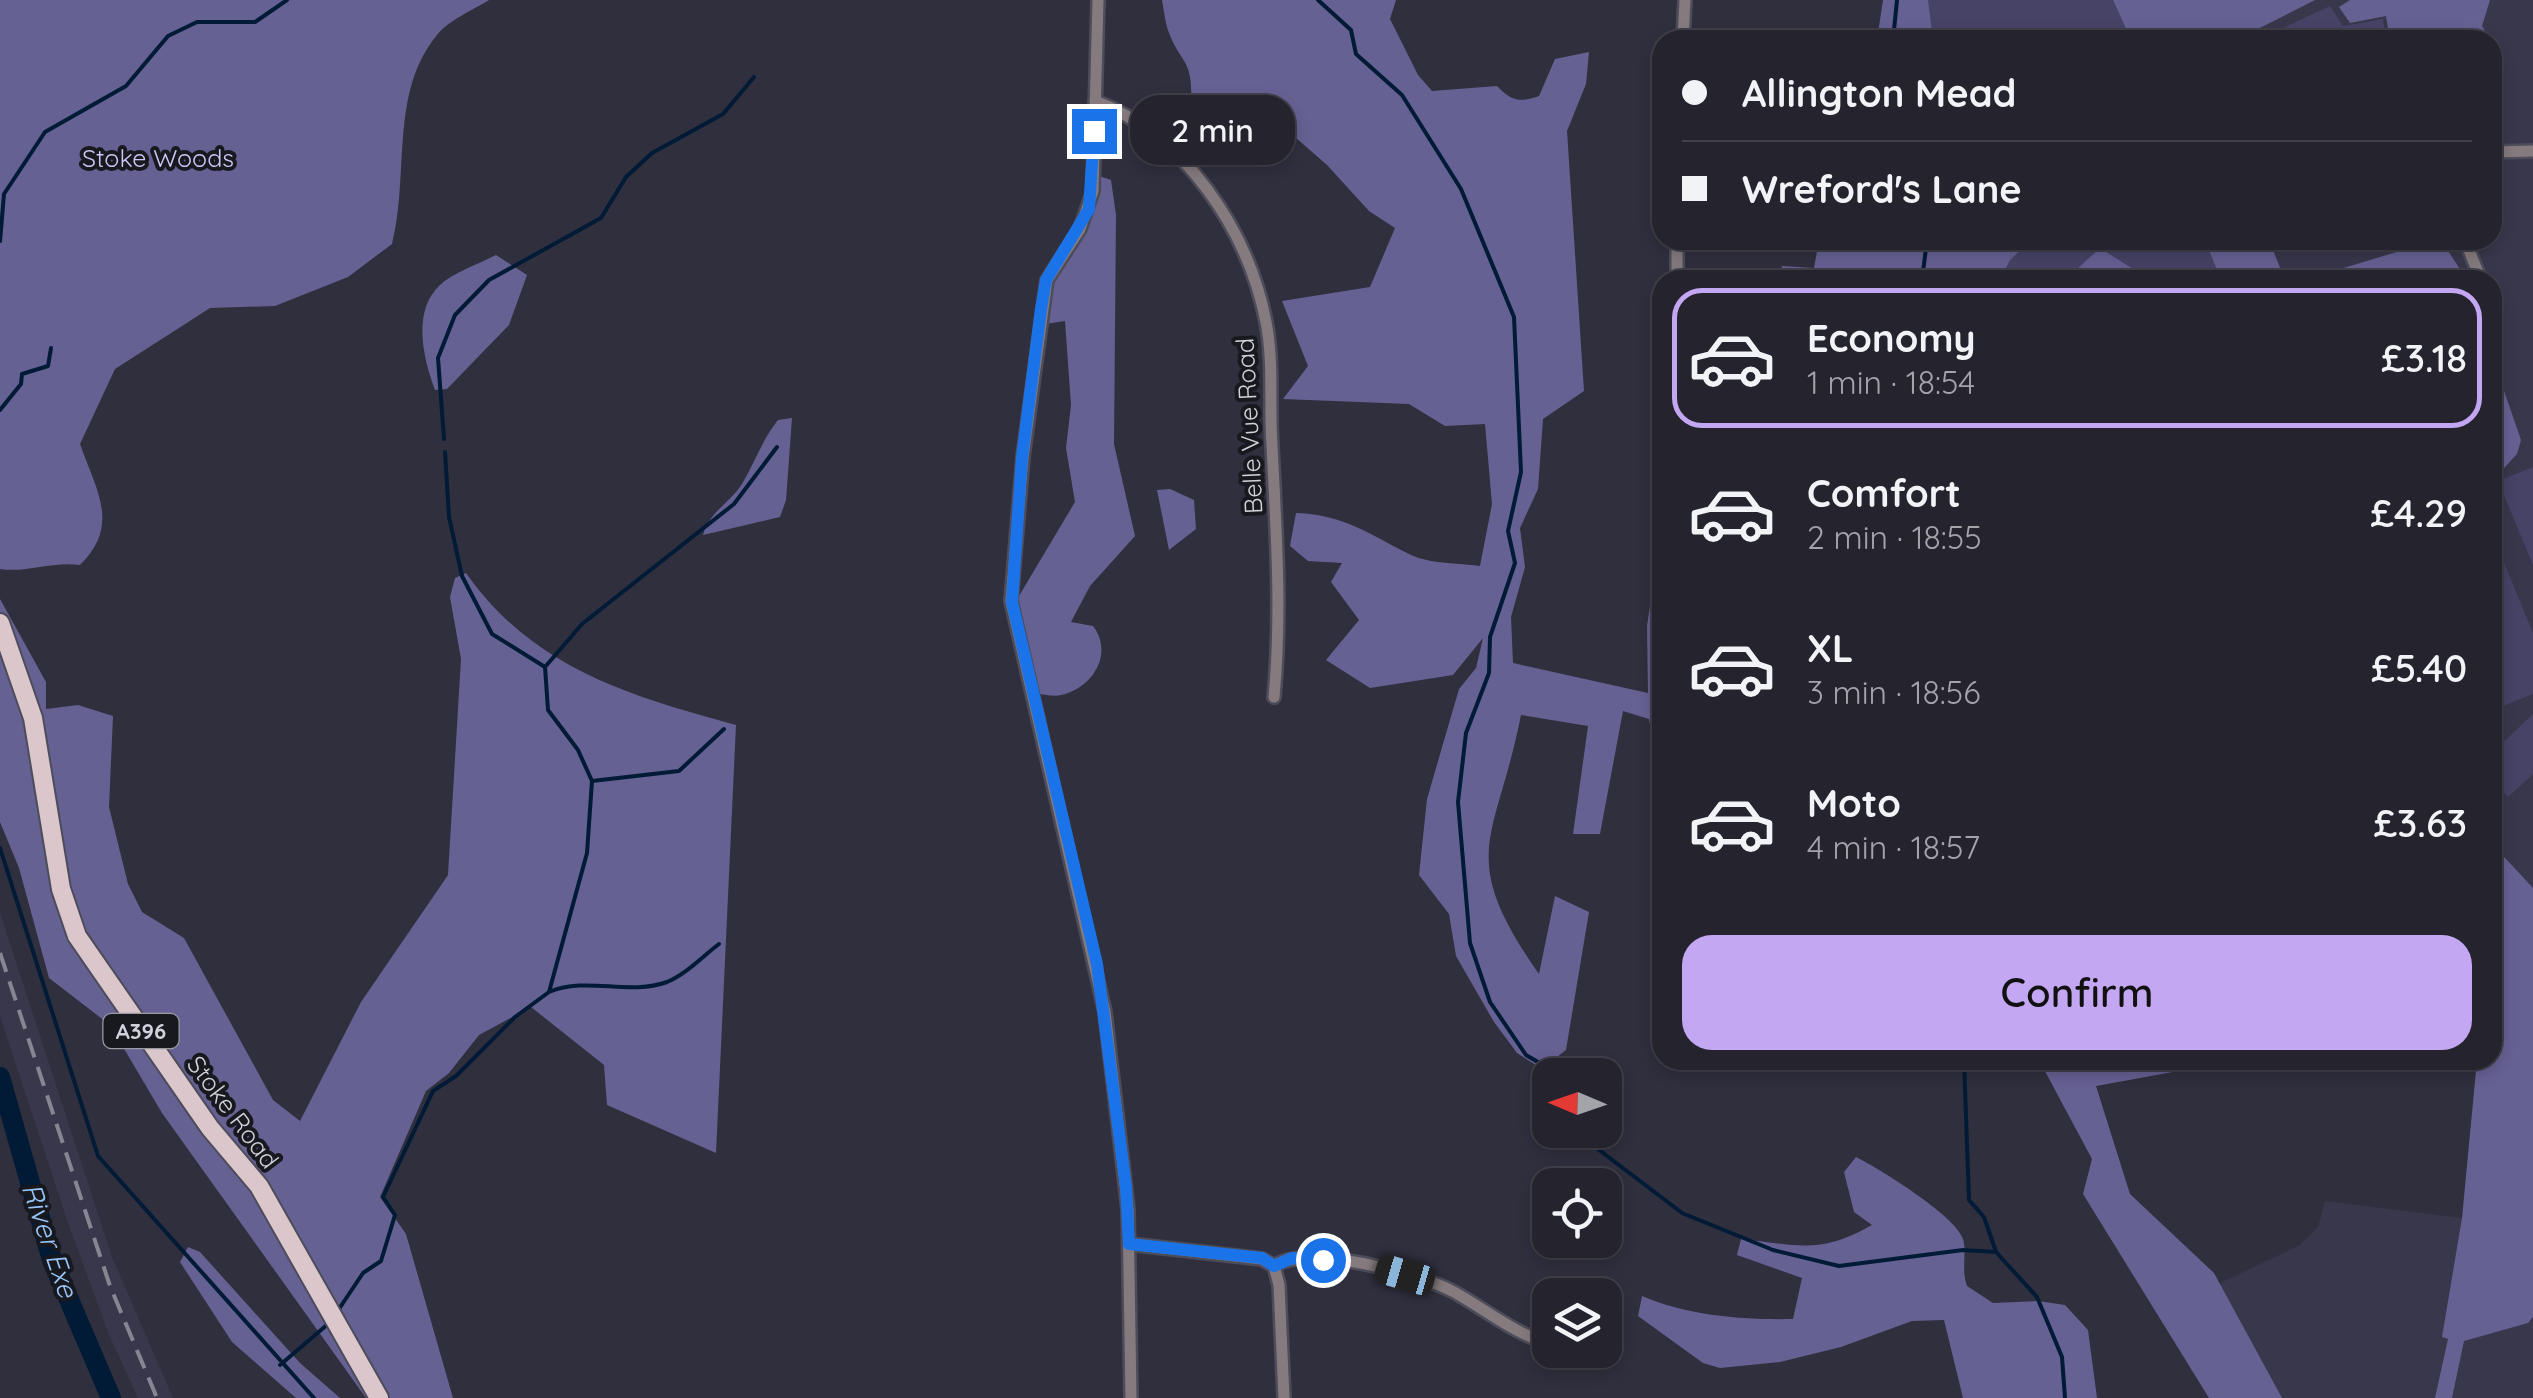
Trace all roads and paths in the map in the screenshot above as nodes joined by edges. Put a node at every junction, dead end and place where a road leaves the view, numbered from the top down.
1 (1098, 0) edge
2 (1686, 0) edge
3 (1684, 30) edge
4 (1095, 102) junction
5 (2502, 152) edge
6 (2533, 152) edge
7 (0, 623) edge
8 (1274, 697) dead end
9 (1129, 1244) junction
10 (1274, 1266) junction
11 (1532, 1337) edge
12 (379, 1398) edge
13 (1130, 1398) edge
14 (1284, 1398) edge

1 - 4 street
2 - 3 street
4 - 8 street, Belle Vue Road
4 - 9 street
5 - 6 street
7 - 12 main road, Stoke Road / A396
9 - 10 street
9 - 13 street
10 - 11 street
10 - 14 street

